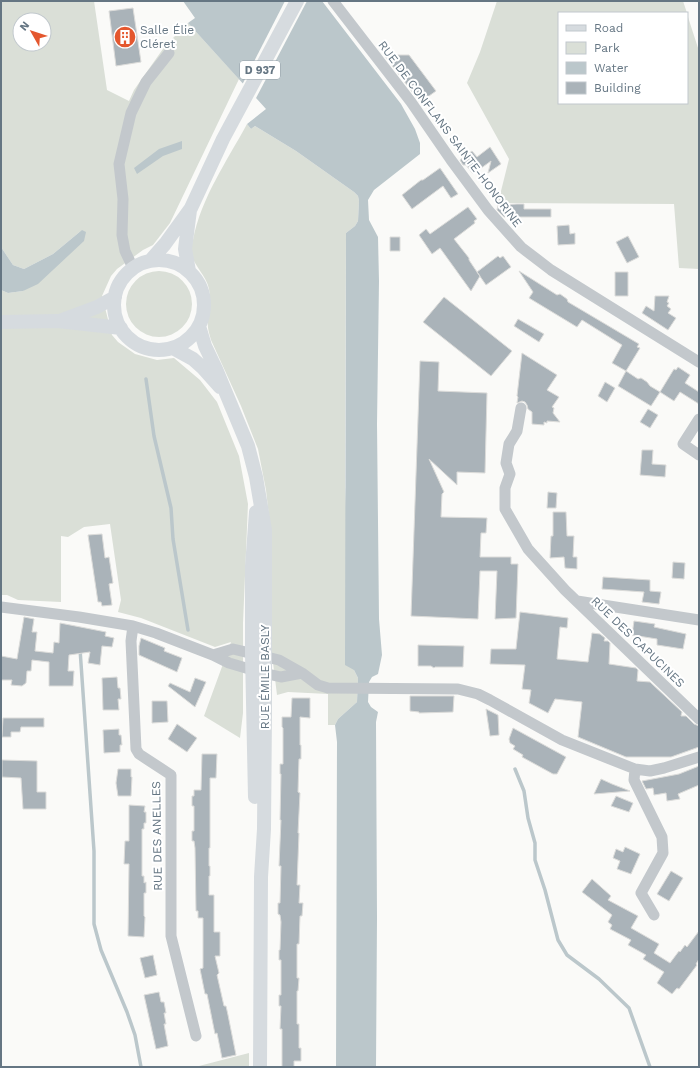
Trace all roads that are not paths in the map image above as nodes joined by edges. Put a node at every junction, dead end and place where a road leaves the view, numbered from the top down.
1 (297, 1) edge
2 (333, 1) edge
3 (169, 54) dead end
4 (191, 208) junction
5 (150, 261) junction
6 (133, 268) junction
7 (189, 271) junction
8 (115, 297) junction
9 (58, 321) junction
10 (1, 322) edge
11 (199, 326) junction
12 (121, 328) junction
13 (173, 348) junction
14 (699, 362) edge
15 (226, 395) junction
16 (521, 408) dead end
17 (699, 418) edge
18 (699, 455) edge
19 (256, 477) junction
20 (577, 601) junction
21 (1, 607) edge
22 (699, 620) edge
23 (133, 626) junction
24 (213, 655) junction
25 (259, 664) junction
26 (302, 673) junction
27 (699, 719) edge
28 (699, 757) edge
29 (635, 769) junction
30 (261, 877) junction
31 (654, 915) dead end
32 (196, 1036) dead end
33 (260, 1067) edge

1 - 4 main road, D 937
2 - 14 street, RUE DE CONFLANS SAINTE-HONORINE
3 - 6 street
4 - 5 main road, D 937
4 - 7 main road, D 937
5 - 6 main road
5 - 7 main road
6 - 8 main road
7 - 11 main road
8 - 9 main road
8 - 12 main road
9 - 10 main road
9 - 12 main road
11 - 13 main road
11 - 15 main road
12 - 13 main road
13 - 15 main road
15 - 19 main road, RUE ÉMILE BASLY
16 - 20 street, RUE DES CAPUCINES
17 - 18 street
19 - 25 main road, RUE ÉMILE BASLY
19 - 25 main road, RUE ÉMILE BASLY
20 - 22 street, RUE DES CAPUCINES
20 - 27 street, RUE DES CAPUCINES
21 - 23 street
23 - 24 street
23 - 32 street, RUE DES ANELLES
24 - 25 street
24 - 25 street
25 - 26 street
25 - 26 street
25 - 30 main road, RUE ÉMILE BASLY
25 - 30 main road, RUE ÉMILE BASLY
26 - 29 street
28 - 29 street
29 - 31 street
30 - 33 main road, RUE ÉMILE BASLY

